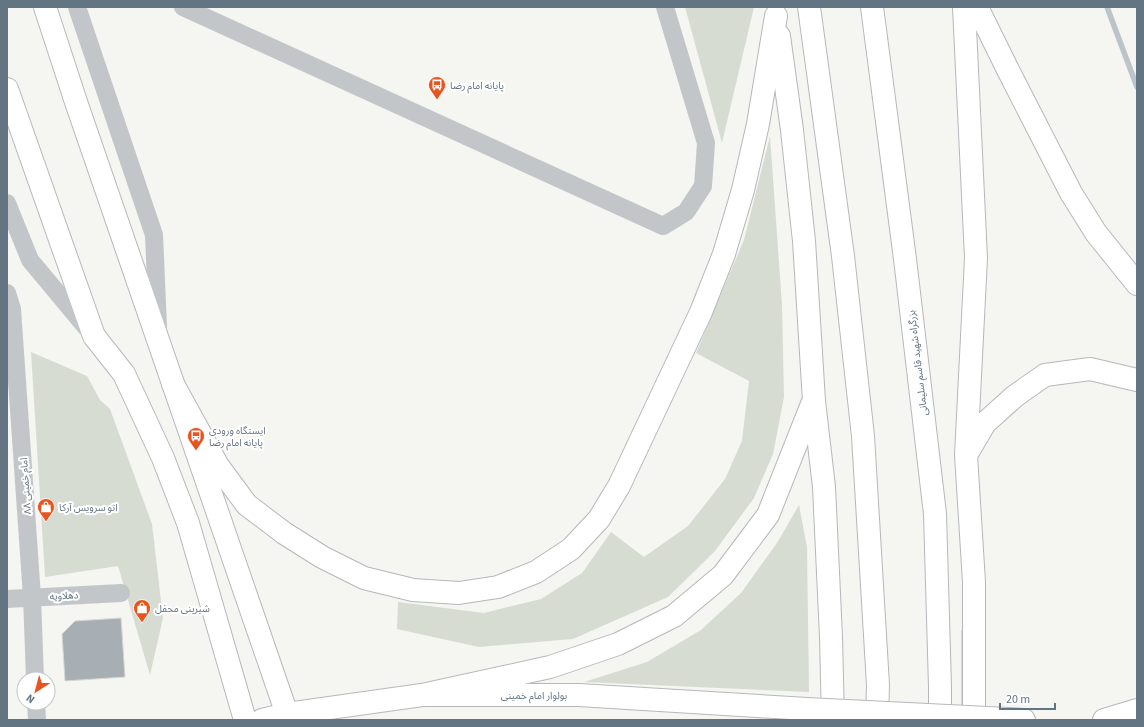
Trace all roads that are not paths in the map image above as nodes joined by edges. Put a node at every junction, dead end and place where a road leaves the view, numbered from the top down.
1 (45, 7) edge
2 (77, 7) edge
3 (183, 7) edge
4 (665, 7) edge
5 (809, 7) edge
6 (872, 7) edge
7 (964, 7) edge
8 (977, 7) edge
9 (775, 11) edge
10 (7, 89) edge
11 (7, 203) edge
12 (1137, 284) edge
13 (7, 293) edge
14 (94, 336) junction
15 (158, 342) junction
16 (1137, 380) edge
17 (173, 384) junction
18 (814, 401) junction
19 (966, 455) junction
20 (121, 592) dead end
21 (32, 597) junction
22 (7, 599) edge
23 (35, 671) edge
24 (422, 695) junction
25 (1137, 710) edge
26 (288, 717) edge
27 (1016, 719) edge
28 (245, 720) edge
29 (262, 720) edge
30 (833, 720) edge
31 (877, 720) edge
32 (940, 720) edge
33 (974, 720) edge
34 (1104, 720) edge

1 - 15 main road
2 - 15 street
3 - 4 street
5 - 31 main road
6 - 32 main road, بزرگراه شهید قاسم سلیمانی
7 - 19 main road
8 - 12 main road
9 - 17 main road
9 - 18 main road
10 - 14 main road
11 - 14 street
13 - 21 street, امام خمینی ۸۸
14 - 28 main road
15 - 17 main road
16 - 19 main road
17 - 26 main road
18 - 24 main road
18 - 30 main road
19 - 33 main road
20 - 21 street, دهلاویه
21 - 22 street, دهلاویه
21 - 23 street, امام خمینی ۸۸
24 - 26 main road, بولوار امام خمینی
24 - 27 main road, بولوار امام خمینی, bridge
25 - 34 main road
26 - 29 main road, بولوار امام خمینی

